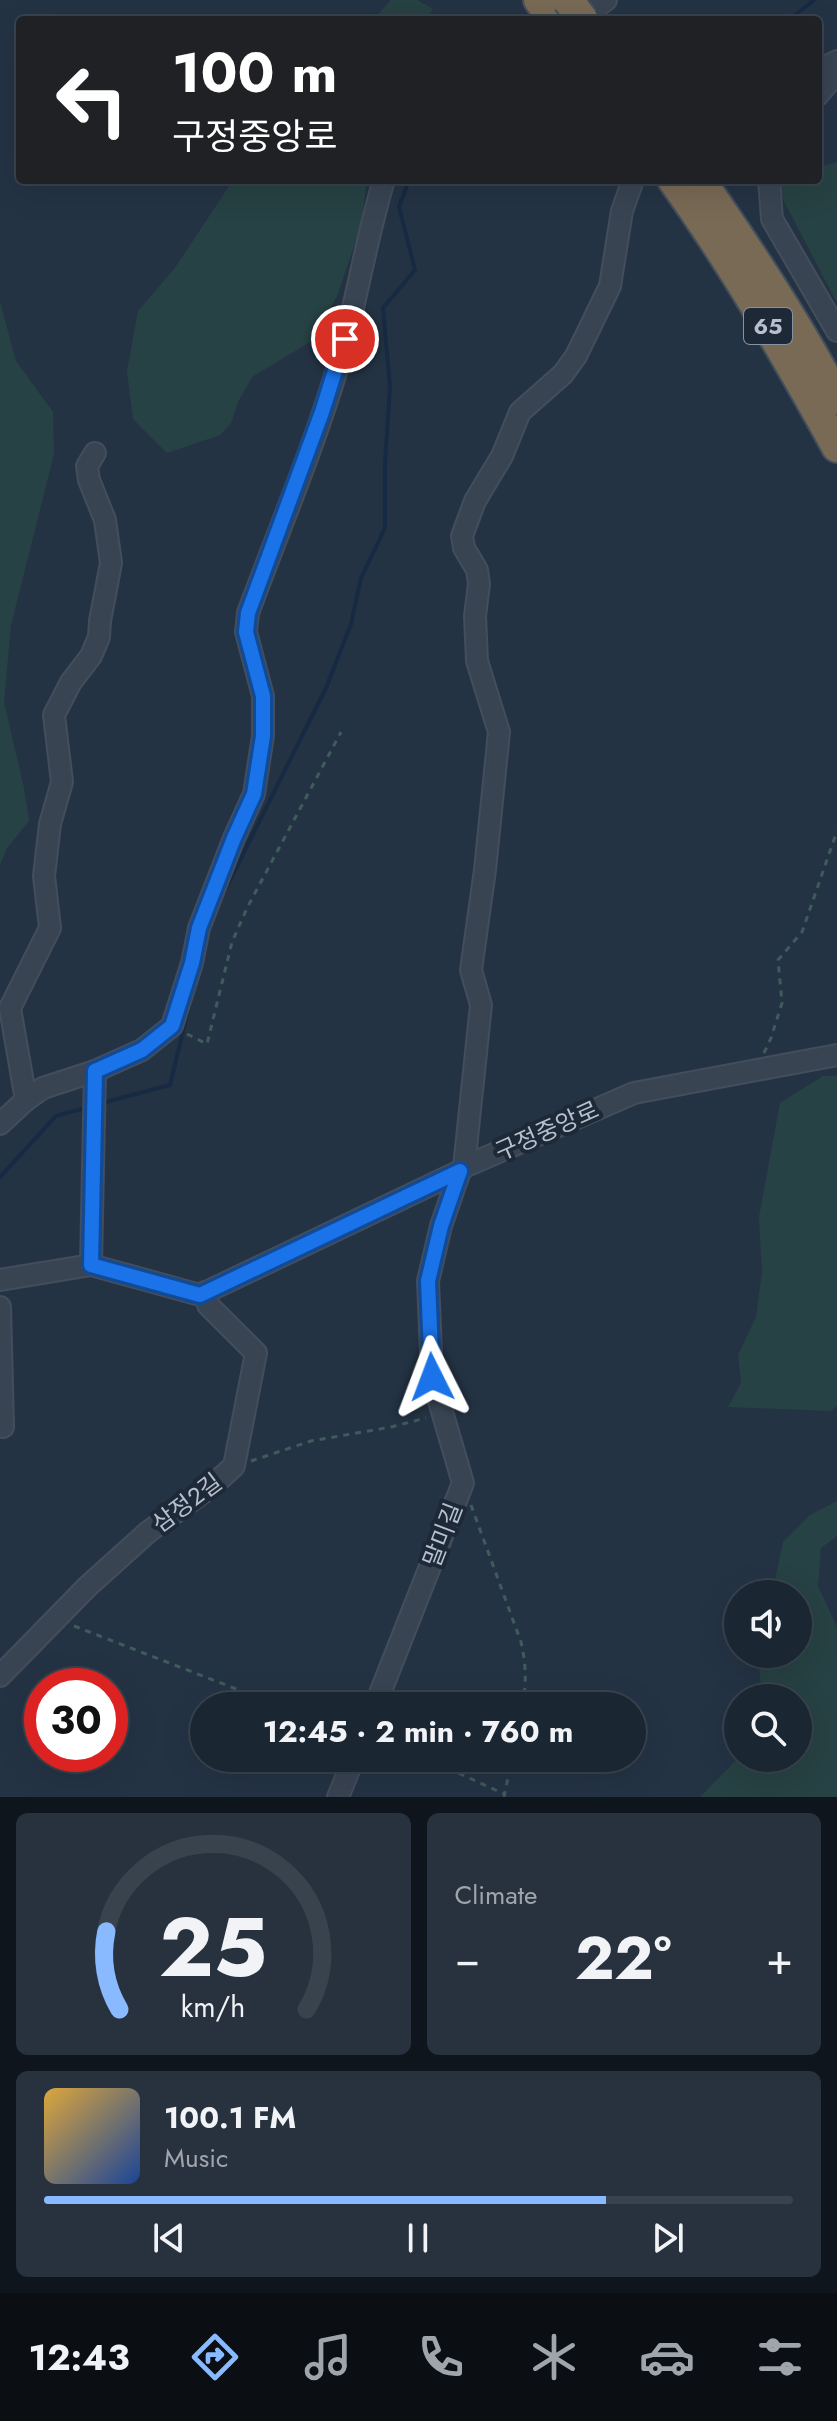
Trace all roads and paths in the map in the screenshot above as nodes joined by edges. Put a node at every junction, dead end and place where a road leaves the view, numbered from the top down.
1 (606, 0) edge
2 (586, 16) edge
3 (837, 61) edge
4 (822, 90) edge
5 (383, 184) edge
6 (632, 184) edge
7 (680, 184) edge
8 (769, 184) edge
9 (703, 196) edge
10 (837, 331) edge
11 (837, 399) edge
12 (837, 447) edge
13 (95, 453) dead end
14 (341, 732) dead end
15 (837, 831) edge
16 (176, 1029) dead end
17 (837, 1055) edge
18 (755, 1070) junction
19 (96, 1078) junction
20 (26, 1100) junction
21 (0, 1124) edge
22 (462, 1169) junction
23 (91, 1265) junction
24 (31, 1275) junction
25 (0, 1280) edge
26 (205, 1292) junction
27 (0, 1306) edge
28 (442, 1414) junction
29 (3, 1427) dead end
30 (234, 1466) junction
31 (463, 1483) junction
32 (56, 1619) junction
33 (0, 1676) edge
34 (244, 1692) edge
35 (381, 1692) edge
36 (526, 1692) edge
37 (348, 1772) edge
38 (456, 1772) edge
39 (509, 1772) edge
40 (504, 1795) edge
41 (338, 1797) edge

1 - 2 street
3 - 4 street
5 - 19 street
6 - 22 street, 말미길
7 - 9 highway, 65
8 - 10 street
9 - 11 highway, 65
9 - 12 highway, 65
13 - 20 street
14 - 16 path
15 - 18 path
17 - 18 street, 구정중앙로
18 - 22 street, 구정중앙로
19 - 20 street
19 - 23 street
20 - 21 street
22 - 26 street, 구정중앙로
22 - 28 street, 말미길
23 - 24 street
23 - 26 street
24 - 25 street
24 - 27 street
26 - 30 street, 삼정2길
27 - 29 street
28 - 30 path
28 - 31 street, 말미길
30 - 32 street, 삼정2길
31 - 35 street, 말미길
31 - 36 path
32 - 33 street, 삼정2길
32 - 34 path
37 - 41 street
38 - 40 path
39 - 40 path

